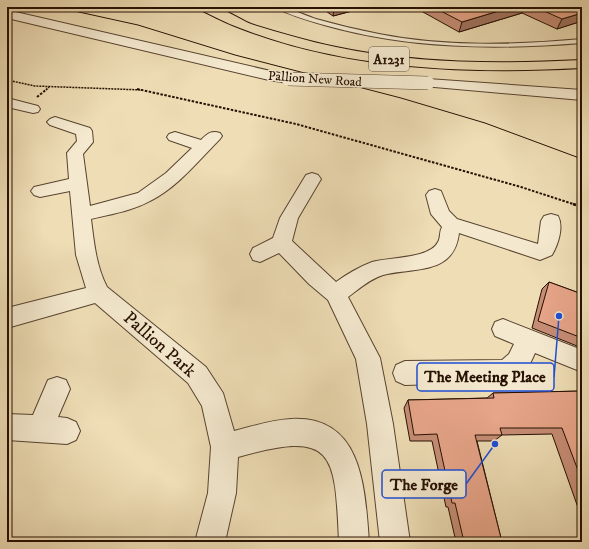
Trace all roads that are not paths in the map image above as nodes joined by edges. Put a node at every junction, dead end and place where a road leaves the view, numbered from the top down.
1 (203, 7) edge
2 (221, 7) edge
3 (278, 7) edge
4 (7, 14) edge
5 (582, 41) edge
6 (582, 56) edge
7 (582, 64) edge
8 (582, 95) edge
9 (7, 102) edge
10 (33, 109) dead end
11 (55, 122) dead end
12 (175, 137) dead end
13 (312, 179) dead end
14 (78, 183) junction
15 (40, 191) dead end
16 (435, 195) dead end
17 (81, 215) junction
18 (551, 221) dead end
19 (453, 226) junction
20 (281, 243) junction
21 (260, 254) dead end
22 (99, 292) junction
23 (336, 294) junction
24 (7, 318) edge
25 (503, 329) dead end
26 (527, 339) junction
27 (582, 361) edge
28 (405, 373) dead end
29 (57, 389) dead end
30 (7, 428) edge
31 (40, 430) junction
32 (66, 431) dead end
33 (225, 447) junction
34 (210, 542) edge
35 (354, 542) edge
36 (395, 542) edge

1 - 7 highway, A1231
2 - 6 highway, A1231
3 - 5 lane
4 - 8 street, Pallion New Road, bridge
9 - 10 street
11 - 14 street, Pallion Park
12 - 17 street
13 - 20 street
14 - 15 street
14 - 17 street, Pallion Park
16 - 19 street
17 - 22 street, Pallion Park
18 - 19 street
19 - 23 street
20 - 21 street
20 - 23 street
22 - 24 street
22 - 33 street, Pallion Park
23 - 36 street
25 - 26 street
26 - 27 street
26 - 28 street
29 - 31 street
30 - 31 street
31 - 32 street
33 - 34 street, Pallion Park
33 - 35 street

